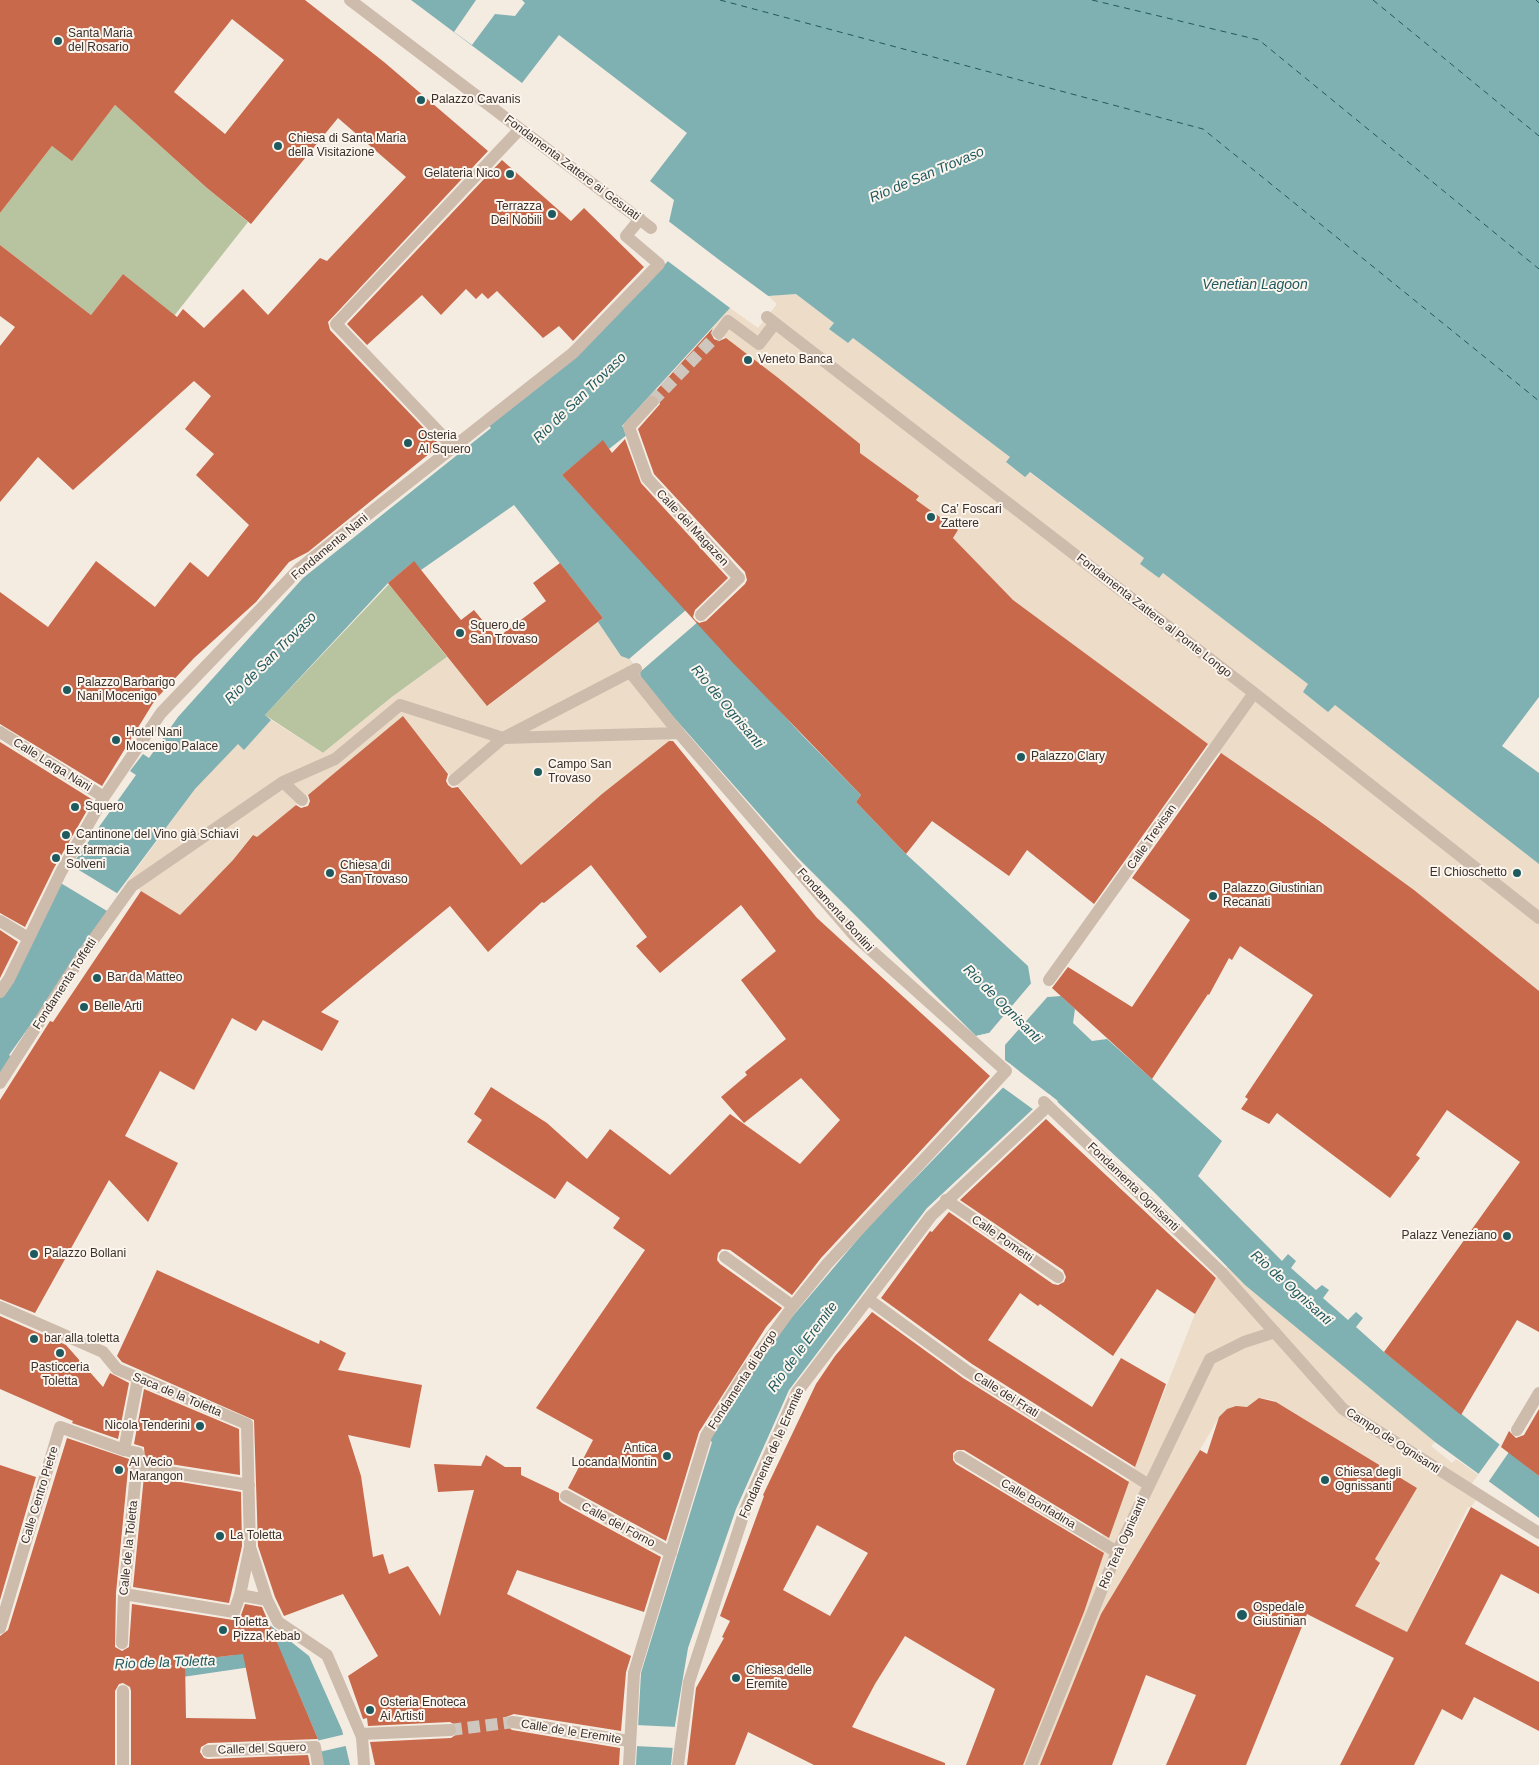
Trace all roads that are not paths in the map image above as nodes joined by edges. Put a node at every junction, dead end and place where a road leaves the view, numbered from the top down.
1 (350, 0) edge
2 (520, 129) junction
3 (640, 219) junction
4 (651, 228) dead end
5 (719, 333) tunnel mouth
6 (652, 402) tunnel mouth
7 (453, 447) junction
8 (701, 615) dead end
9 (1254, 693) junction
10 (0, 732) edge
11 (679, 733) junction
12 (503, 738) junction
13 (454, 780) dead end
14 (283, 782) junction
15 (104, 797) junction
16 (302, 800) dead end
17 (1539, 918) edge
18 (0, 921) edge
19 (28, 938) junction
20 (1049, 980) dead end
21 (0, 992) edge
22 (1006, 1072) joint
23 (0, 1083) edge
24 (1046, 1104) joint
25 (946, 1200) junction
26 (725, 1257) dead end
27 (1222, 1272) joint
28 (1058, 1277) dead end
29 (868, 1299) junction
30 (0, 1306) edge
31 (793, 1306) junction
32 (1275, 1332) junction
33 (138, 1378) junction
34 (1539, 1393) edge
35 (1517, 1430) dead end
36 (124, 1450) junction
37 (960, 1457) dead end
38 (137, 1467) junction
39 (250, 1485) junction
40 (1149, 1485) junction
41 (566, 1496) dead end
42 (1539, 1533) edge
43 (250, 1547) junction
44 (1117, 1552) junction
45 (670, 1553) junction
46 (124, 1594) junction
47 (240, 1595) junction
48 (267, 1600) junction
49 (0, 1628) edge
50 (122, 1643) dead end
51 (122, 1691) dead end
52 (512, 1722) tunnel mouth
53 (450, 1730) tunnel mouth
54 (361, 1734) junction
55 (629, 1741) junction
56 (208, 1751) dead end
57 (123, 1765) edge
58 (318, 1765) edge
59 (364, 1765) edge
60 (629, 1765) edge
61 (678, 1765) edge
62 (1031, 1765) edge

1 - 2 street, Fondamenta Zattere ai Gesuati
2 - 3 street, Fondamenta Zattere ai Gesuati
2 - 7 street
3 - 4 street, Fondamenta Zattere ai Gesuati
3 - 7 street, Fondamenta Nani
5 - 9 street, Fondamenta Zattere al Ponte Longo
6 - 8 street, Calle del Magazen
7 - 15 street, Fondamenta Nani
9 - 17 street, Fondamenta Zattere al Ponte Longo
9 - 20 street, Calle Trevisan
10 - 15 street, Calle Larga Nani
11 - 12 street
11 - 12 street
11 - 22 street, Fondamenta Bonlini
12 - 13 street
12 - 14 street
14 - 16 street
14 - 23 street, Fondamenta Toffetti
15 - 19 street, Fondamenta Nani
18 - 19 street
19 - 21 street, Fondamenta Nani
22 - 31 street, Fondamenta di Borgo
24 - 25 street, Fondamenta de le Eremite
24 - 27 street, Fondamenta Ognisanti
25 - 28 street, Calle Pometti
25 - 29 street, Fondamenta de le Eremite
26 - 31 street
27 - 32 street, Campo de Ognisanti
29 - 40 street, Calle dei Frati
29 - 61 street, Fondamenta de le Eremite
30 - 33 street, Saca de la Toletta
31 - 45 street, Fondamenta di Borgo
32 - 40 street, Rio Terà Ognisanti
32 - 42 street, Campo de Ognisanti
33 - 36 street
33 - 39 street, Saca de la Toletta
34 - 35 street
36 - 38 street, Calle de la Toletta
36 - 49 street, Calle Centro Pietre
37 - 44 street, Calle Bonfadina
38 - 39 street
38 - 46 street, Calle de la Toletta
39 - 43 street, Saca de la Toletta
40 - 44 street, Rio Terà Ognisanti
41 - 45 street, Calle del Forno
43 - 47 street
43 - 48 street
44 - 62 street, Rio Terà Ognisanti
45 - 55 street, Fondamenta di Borgo
46 - 47 street
46 - 50 street, Calle de la Toletta
47 - 48 street
48 - 54 street
51 - 57 street
52 - 55 street, Calle de le Eremite
53 - 54 street
54 - 59 street
55 - 60 street, Fondamenta di Borgo
56 - 58 street, Calle del Squero

